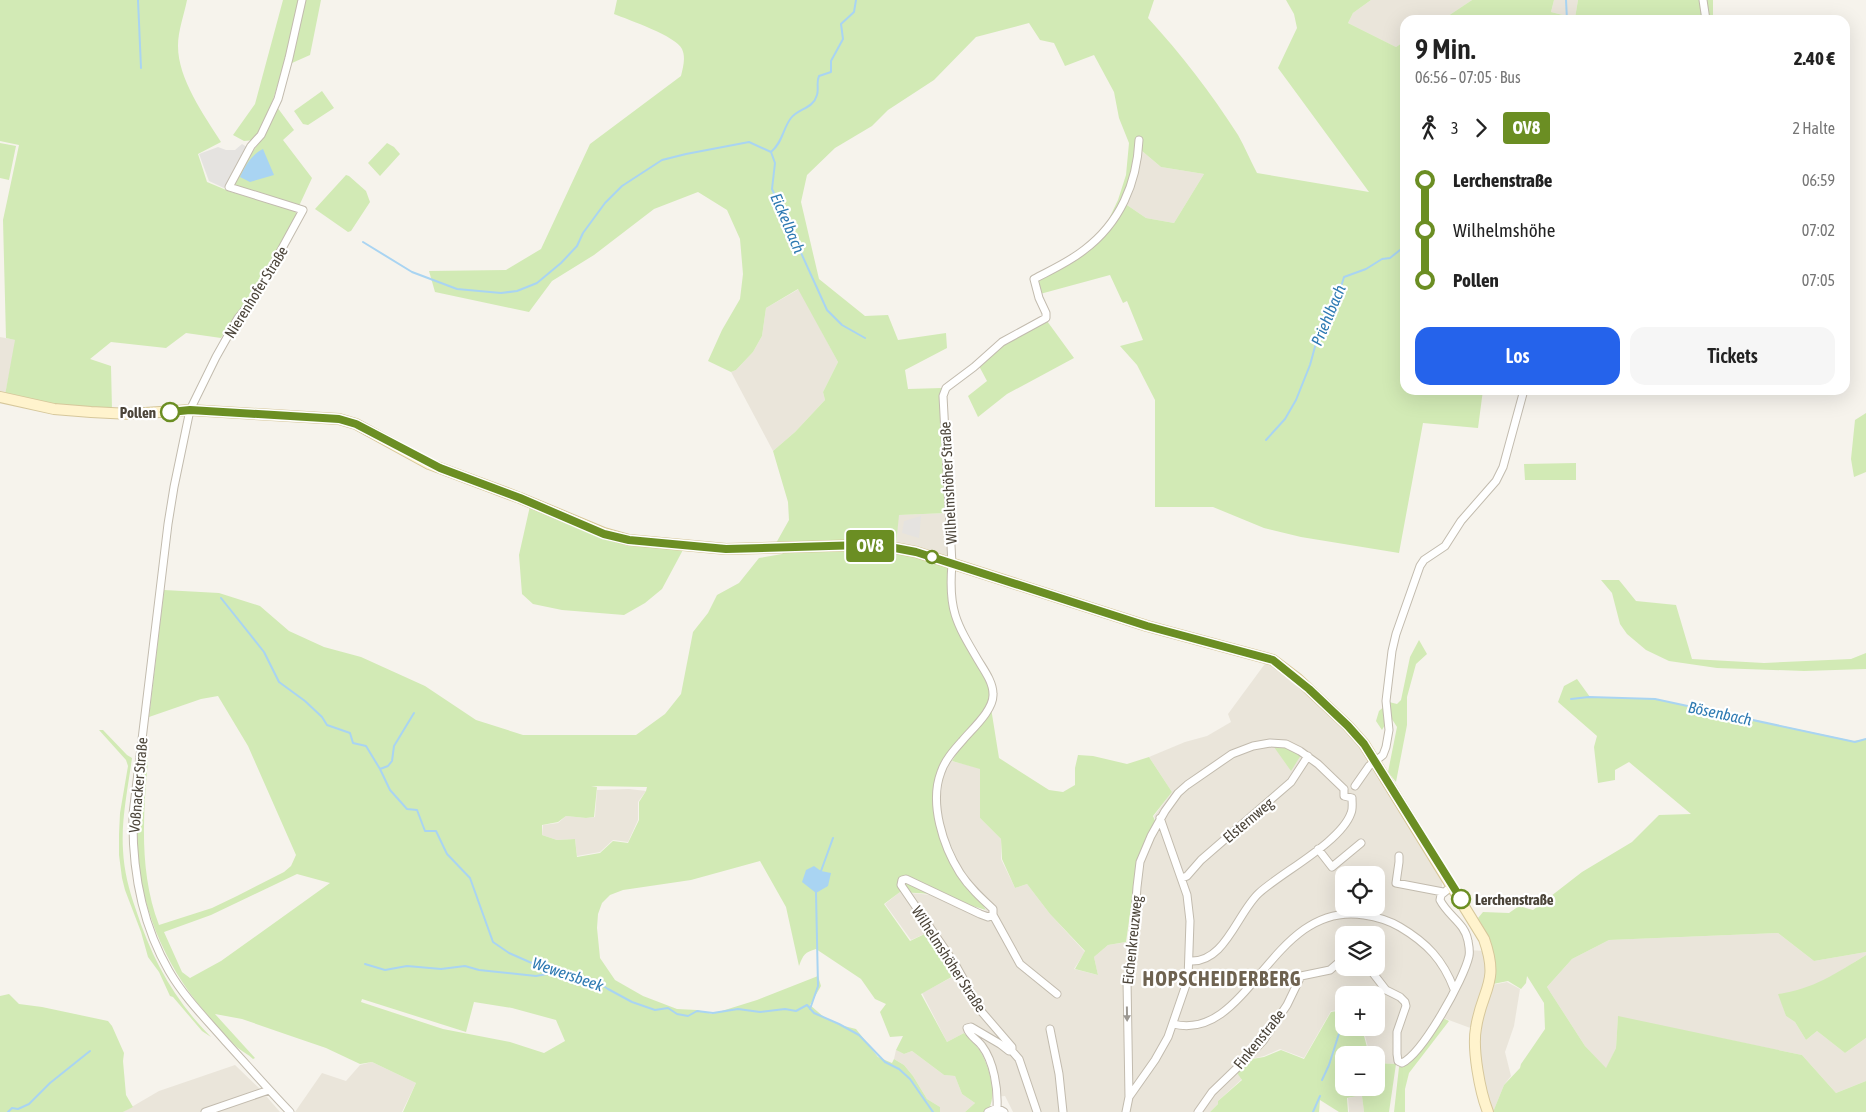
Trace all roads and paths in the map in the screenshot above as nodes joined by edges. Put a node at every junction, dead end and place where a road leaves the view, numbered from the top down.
1 (302, 0) edge
2 (1703, 0) edge
3 (1705, 15) edge
4 (1140, 140) dead end
5 (1523, 395) edge
6 (0, 396) edge
7 (190, 410) junction
8 (952, 564) junction
9 (1308, 756) junction
10 (1376, 761) junction
11 (1355, 786) junction
12 (1344, 789) junction
13 (1352, 798) junction
14 (1160, 818) junction
15 (1361, 843) dead end
16 (1318, 849) junction
17 (1399, 856) dead end
18 (1182, 878) junction
19 (1452, 886) junction
20 (1443, 892) junction
21 (993, 915) junction
22 (1189, 961) junction
23 (1335, 966) edge
24 (1375, 976) edge
25 (1454, 989) junction
26 (1057, 994) dead end
27 (1173, 1024) junction
28 (1050, 1029) dead end
29 (1012, 1051) junction
30 (269, 1090) junction
31 (1129, 1097) junction
32 (1002, 1111) edge
33 (205, 1112) edge
34 (290, 1112) edge
35 (988, 1112) edge
36 (1038, 1112) edge
37 (1063, 1112) edge
38 (1126, 1112) edge
39 (1198, 1112) edge
40 (1488, 1112) edge

1 - 7 street, Nierenhofer Straße
2 - 3 street
4 - 8 street, Wilhelmshöher Straße
5 - 10 street
6 - 7 street
7 - 8 street
7 - 30 street, Voßnacker Straße
8 - 10 street
8 - 21 street, Wilhelmshöher Straße
9 - 12 street, Eichenkreuzweg
9 - 14 street, Eichenkreuzweg
9 - 18 street, Elsternweg
10 - 11 street
10 - 19 street
11 - 12 street
11 - 13 street
12 - 13 street
13 - 16 street
14 - 18 street
14 -> 31 street, Eichenkreuzweg
15 - 16 street
16 - 22 street
17 - 20 street
18 - 22 street
19 - 20 street
19 - 40 street
20 - 25 street
21 - 26 street, Wilhelmshöher Straße
21 - 29 street, Wilhelmshöher Straße
22 - 27 street
23 - 39 street, Finkenstraße
24 - 25 street
25 - 27 street
27 - 31 street
28 - 37 street
29 - 32 street, Wilhelmshöher Straße
29 - 36 street
30 - 33 street
30 - 34 street, Voßnacker Straße
31 - 38 street
32 - 35 street, Wilhelmshöher Straße

